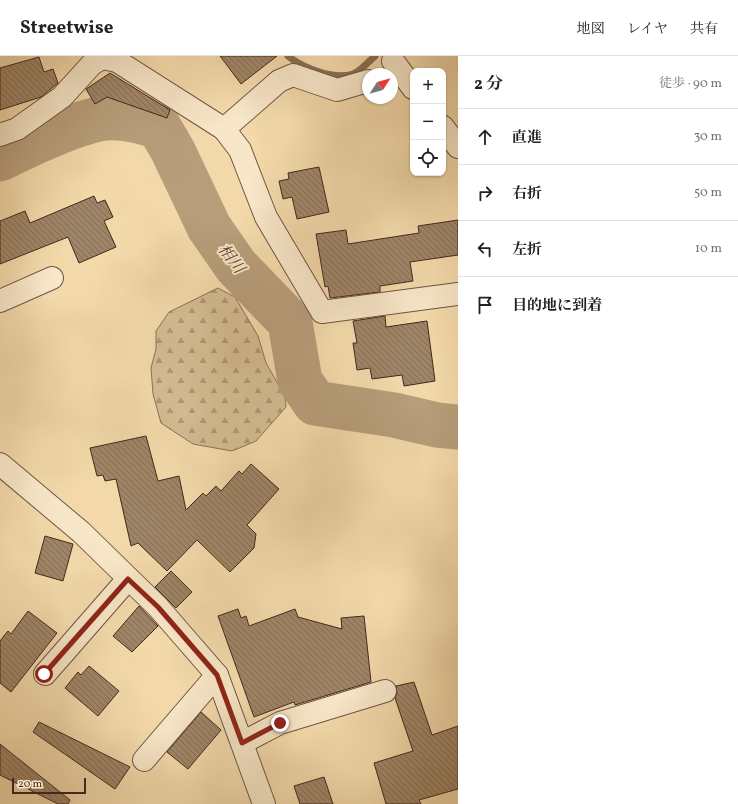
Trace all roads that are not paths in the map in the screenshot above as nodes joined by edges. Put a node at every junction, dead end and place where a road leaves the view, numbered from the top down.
1 (97, 58) edge
2 (390, 64) edge
3 (362, 83) edge
4 (410, 85) edge
5 (224, 129) junction
6 (446, 132) edge
7 (0, 135) edge
8 (458, 147) edge
9 (52, 278) dead end
10 (458, 294) edge
11 (0, 301) edge
12 (0, 464) edge
13 (128, 579) junction
14 (44, 674) dead end
15 (217, 675) junction
16 (385, 691) dead end
17 (242, 743) junction
18 (144, 760) dead end
19 (264, 804) edge

1 - 5 street
1 - 7 street
2 - 4 street
3 - 5 street
5 - 10 street
6 - 8 street
9 - 11 street
12 - 13 street
13 - 14 street
13 - 15 street
15 - 17 street
15 - 18 street
16 - 17 street
17 - 19 street

